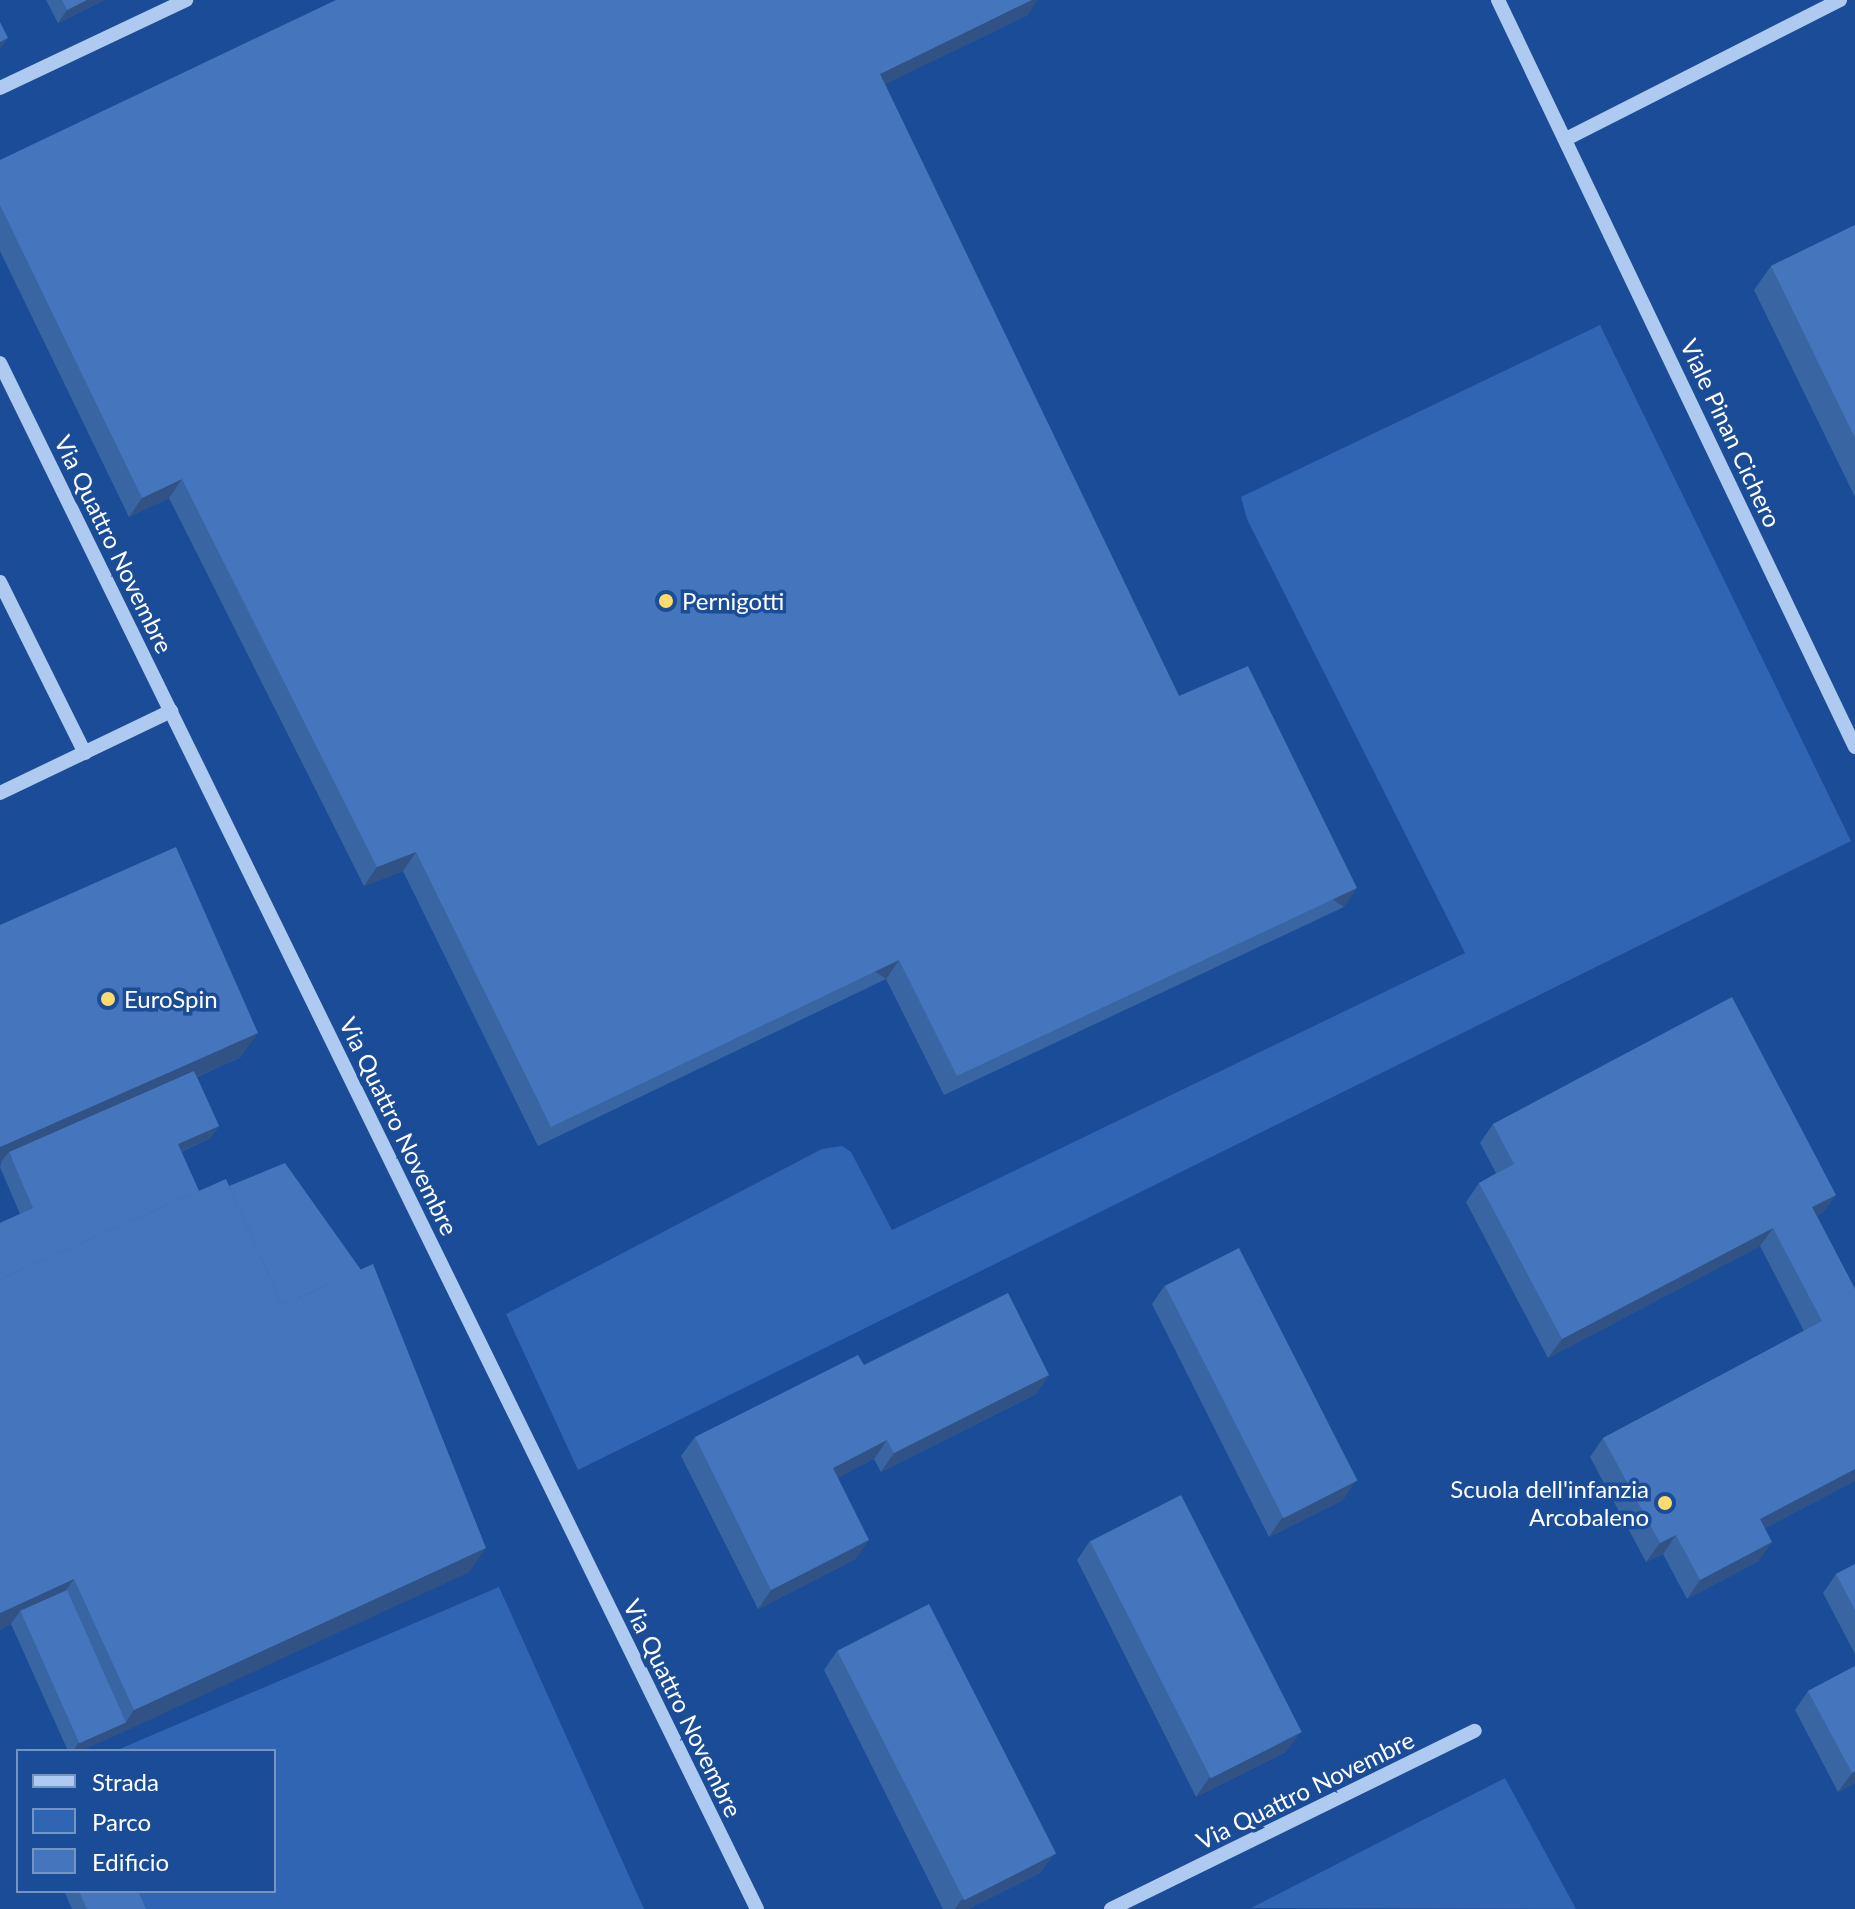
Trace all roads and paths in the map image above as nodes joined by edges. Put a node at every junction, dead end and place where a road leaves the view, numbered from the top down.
1 (186, 0) edge
2 (1498, 0) edge
3 (1840, 0) edge
4 (0, 88) edge
5 (1568, 138) junction
6 (0, 363) edge
7 (0, 582) edge
8 (171, 711) junction
9 (1855, 747) edge
10 (85, 753) junction
11 (0, 793) edge
12 (1475, 1731) dead end
13 (757, 1909) edge
14 (1111, 1909) edge

1 - 4 street
2 - 5 street, Viale Pinan Cichero
3 - 5 street
5 - 9 street, Viale Pinan Cichero
6 - 8 street, Via Quattro Novembre
7 - 10 street
8 - 10 street
8 - 13 street, Via Quattro Novembre
10 - 11 street
12 - 14 street, Via Quattro Novembre

